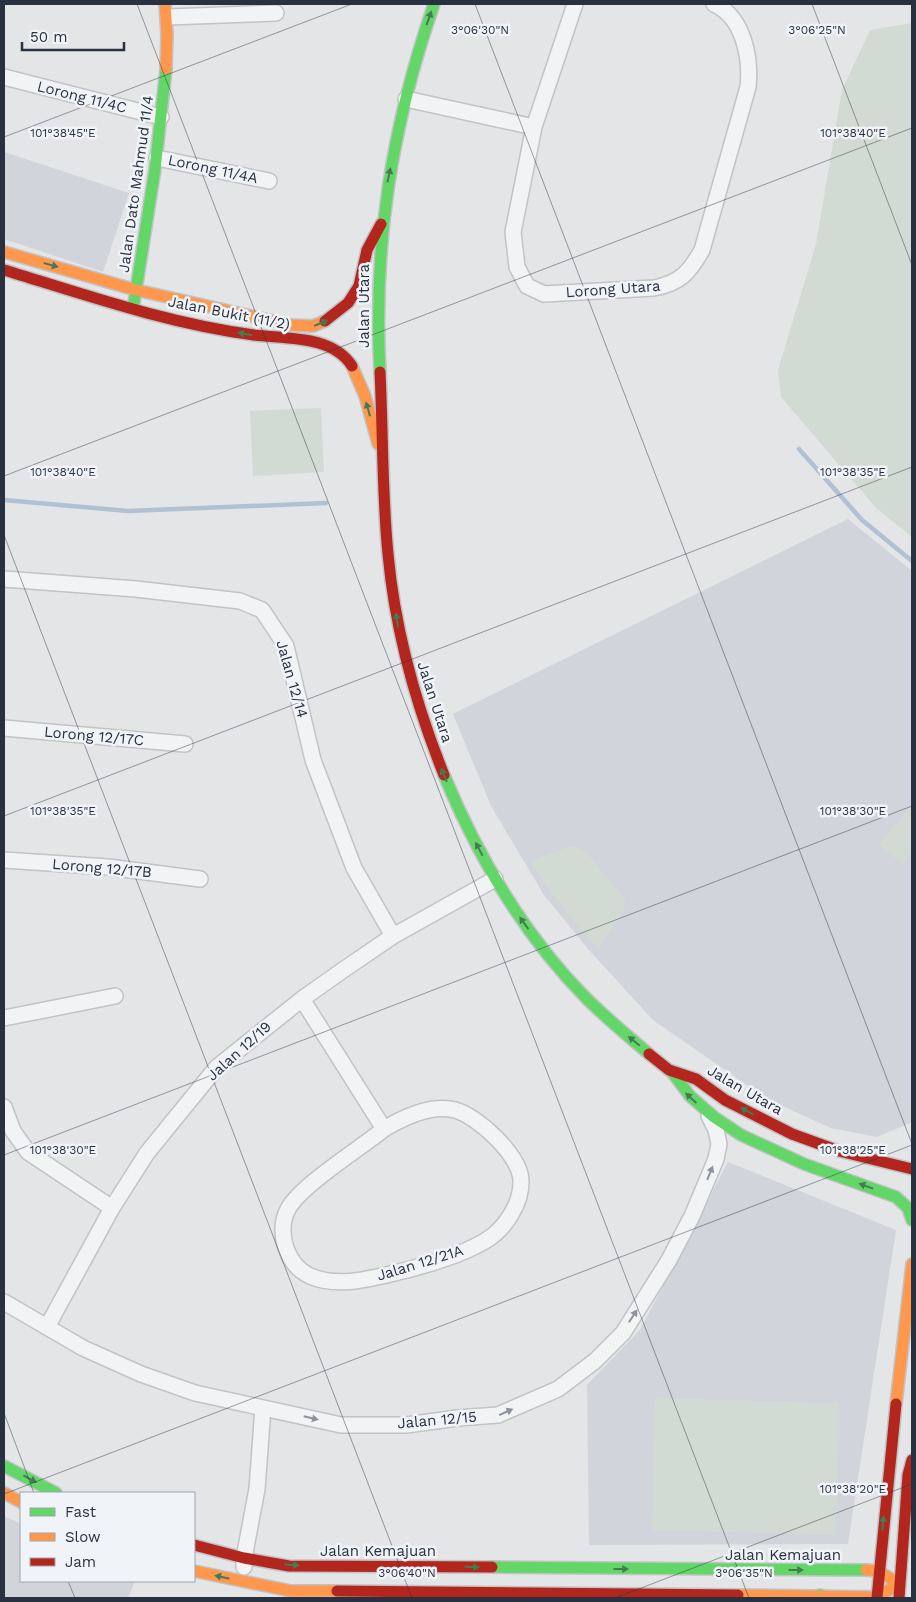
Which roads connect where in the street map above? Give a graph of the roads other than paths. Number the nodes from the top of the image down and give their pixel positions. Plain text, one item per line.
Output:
1 (434, 4) edge
2 (576, 4) edge
3 (714, 4) edge
4 (166, 10) edge
5 (276, 13) dead end
6 (4, 77) edge
7 (406, 99) junction
8 (161, 117) junction
9 (534, 128) junction
10 (158, 158) junction
11 (270, 181) dead end
12 (381, 224) junction
13 (4, 252) edge
14 (4, 270) edge
15 (136, 290) junction
16 (134, 309) junction
17 (382, 456) junction
18 (4, 579) edge
19 (4, 728) edge
20 (184, 744) dead end
21 (4, 860) edge
22 (495, 879) junction
23 (200, 880) dead end
24 (393, 936) junction
25 (115, 996) dead end
26 (302, 999) junction
27 (4, 1018) edge
28 (672, 1072) junction
29 (4, 1107) edge
30 (708, 1115) junction
31 (384, 1129) junction
32 (912, 1169) edge
33 (112, 1208) junction
34 (912, 1220) edge
35 (912, 1264) edge
36 (4, 1302) edge
37 (47, 1328) junction
38 (263, 1408) junction
39 (912, 1460) edge
40 (4, 1466) edge
41 (54, 1492) edge
42 (4, 1493) edge
43 (20, 1501) edge
44 (195, 1545) edge
45 (912, 1554) edge
46 (244, 1558) junction
47 (695, 1569) junction
48 (195, 1571) edge
49 (878, 1571) junction
50 (250, 1584) junction
51 (899, 1584) junction
52 (453, 1594) edge
53 (694, 1595) junction
54 (823, 1597) edge
55 (877, 1598) edge
56 (899, 1598) edge
57 (910, 1598) edge

7 -> 1 main road, Jalan Utara
2 - 9 street, Lorong Utara
3 - 9 street, Lorong Utara
4 - 5 street
4 - 8 main road, Jalan Dato Mahmud 11/4
6 - 8 street, Lorong 11/4C
7 - 9 street
12 -> 7 main road, Jalan Utara
8 - 10 main road, Jalan Dato Mahmud 11/4
10 - 11 street, Lorong 11/4A
10 - 15 main road, Jalan Dato Mahmud 11/4
15 -> 12 main road, Jalan Bukit (11/2)
12 - 17 main road, Jalan Utara
13 -> 15 main road, Jalan Bukit (11/2)
14 - 16 main road, Jalan Bukit (11/2)
15 - 16 main road, Jalan Dato Mahmud 11/4
17 -> 16 main road, Jalan Bukit (11/2)
22 -> 17 main road, Jalan Utara
18 - 24 street, Jalan 12/14
19 - 20 street, Lorong 12/17C
21 - 23 street, Lorong 12/17B
22 - 24 street, Jalan 12/19
28 -> 22 main road, Jalan Utara
24 - 26 street, Jalan 12/19
25 - 27 street
26 - 31 street
26 - 33 street, Jalan 12/19
30 -> 28 main road
32 -> 28 main road, Jalan Utara
29 - 33 street
34 -> 30 main road
38 -> 30 street, Jalan 12/15
31 - 31 street, Jalan 12/21A
33 - 37 street, Jalan 12/19
49 -> 35 main road
36 - 37 street, Jalan 12/15
37 - 38 street, Jalan 12/15
38 - 46 street
39 - 51 main road
40 -> 41 main road
42 - 43 main road
44 - 46 main road, Jalan Kemajuan
45 - 57 main road
46 -> 47 main road, Jalan Kemajuan
46 - 50 street
47 -> 49 main road, Jalan Kemajuan
47 - 53 main road
50 -> 48 main road
49 - 51 main road
49 - 55 main road
50 - 52 main road
51 - 55 main road
51 - 56 main road
52 - 53 main road
53 - 54 main road
54 - 55 main road

